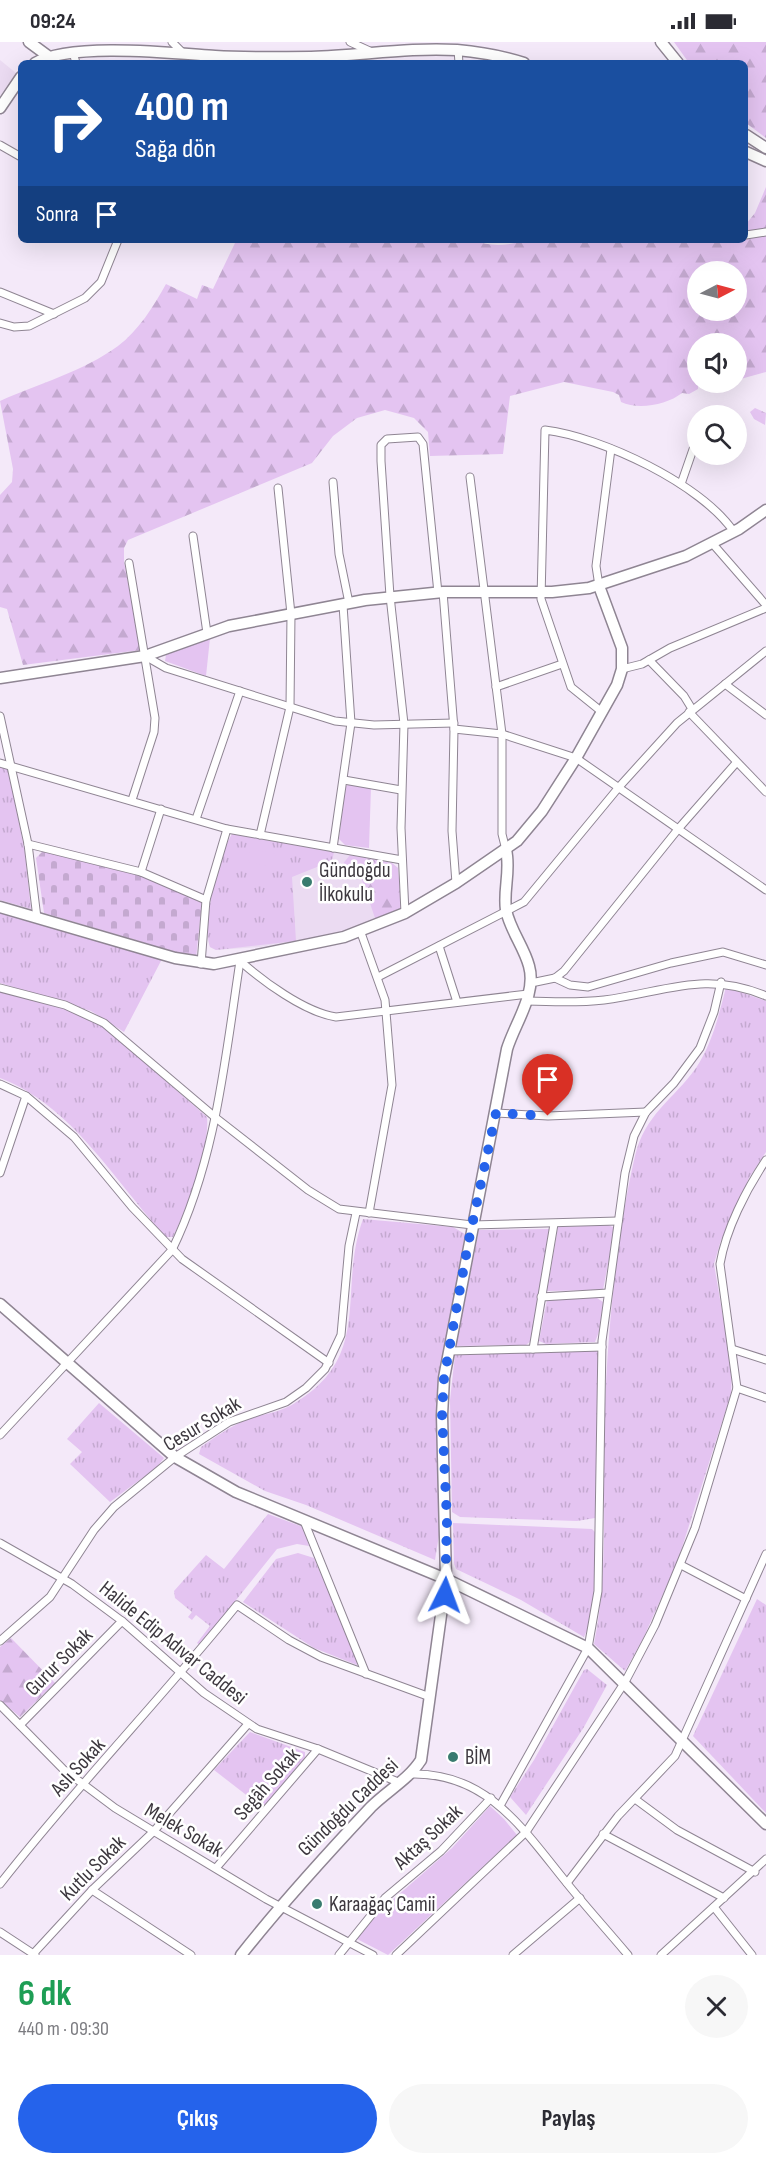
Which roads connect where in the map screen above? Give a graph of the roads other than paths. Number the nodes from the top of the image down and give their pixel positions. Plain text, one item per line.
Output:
1 (29, 42) edge
2 (172, 42) edge
3 (350, 42) edge
4 (661, 42) edge
5 (458, 50) junction
6 (182, 52) junction
7 (376, 54) junction
8 (48, 56) junction
9 (75, 58) edge
10 (215, 59) edge
11 (41, 60) edge
12 (459, 60) edge
13 (513, 60) edge
14 (676, 60) edge
15 (18, 81) edge
16 (0, 108) edge
17 (748, 136) edge
18 (0, 145) edge
19 (766, 148) edge
20 (748, 153) edge
21 (18, 155) edge
22 (766, 161) edge
23 (766, 232) edge
24 (748, 235) edge
25 (117, 243) edge
26 (0, 292) edge
27 (54, 314) junction
28 (0, 323) edge
29 (611, 449) junction
30 (688, 465) edge
31 (470, 477) dead end
32 (333, 482) dead end
33 (681, 484) junction
34 (278, 488) dead end
35 (766, 510) edge
36 (734, 532) junction
37 (193, 536) dead end
38 (712, 543) junction
39 (129, 563) dead end
40 (599, 586) junction
41 (482, 591) junction
42 (440, 592) junction
43 (540, 592) junction
44 (390, 596) junction
45 (346, 604) junction
46 (766, 607) edge
47 (291, 614) junction
48 (207, 633) junction
49 (766, 651) edge
50 (145, 656) junction
51 (649, 660) junction
52 (562, 664) junction
53 (622, 669) junction
54 (0, 678) edge
55 (725, 684) junction
56 (496, 687) junction
57 (240, 691) junction
58 (290, 707) junction
59 (691, 711) junction
60 (602, 712) junction
61 (766, 714) edge
62 (0, 716) edge
63 (351, 723) junction
64 (404, 724) junction
65 (454, 726) junction
66 (502, 734) junction
67 (576, 758) junction
68 (0, 763) edge
69 (736, 763) junction
70 (10, 765) junction
71 (344, 780) junction
72 (619, 787) junction
73 (401, 789) junction
74 (766, 792) edge
75 (132, 800) junction
76 (161, 809) junction
77 (196, 819) junction
78 (679, 828) junction
79 (228, 829) junction
80 (260, 835) junction
81 (28, 844) junction
82 (333, 848) junction
83 (506, 850) junction
84 (402, 860) junction
85 (141, 872) junction
86 (456, 883) junction
87 (766, 890) edge
88 (206, 900) junction
89 (0, 907) edge
90 (507, 913) junction
91 (405, 914) junction
92 (37, 918) junction
93 (361, 933) junction
94 (439, 946) junction
95 (240, 961) junction
96 (201, 964) junction
97 (766, 965) edge
98 (378, 977) junction
99 (555, 978) junction
100 (721, 982) junction
101 (0, 988) edge
102 (528, 993) junction
103 (766, 996) edge
104 (457, 1002) junction
105 (387, 1012) junction
106 (0, 1084) edge
107 (26, 1096) junction
108 (646, 1112) junction
109 (496, 1113) junction
110 (216, 1118) junction
111 (766, 1160) edge
112 (0, 1173) edge
113 (356, 1213) junction
114 (369, 1213) junction
115 (618, 1221) junction
116 (554, 1224) junction
117 (472, 1225) junction
118 (172, 1250) junction
119 (608, 1293) junction
120 (541, 1297) junction
121 (0, 1304) edge
122 (602, 1347) junction
123 (533, 1349) junction
124 (732, 1349) junction
125 (450, 1351) junction
126 (766, 1360) edge
127 (329, 1363) junction
128 (68, 1364) junction
129 (737, 1388) junction
130 (766, 1398) edge
131 (0, 1435) edge
132 (175, 1457) junction
133 (303, 1518) junction
134 (0, 1543) edge
135 (766, 1554) edge
136 (681, 1565) junction
137 (61, 1577) junction
138 (446, 1579) junction
139 (746, 1599) junction
140 (122, 1621) junction
141 (0, 1641) edge
142 (588, 1648) junction
143 (182, 1673) junction
144 (366, 1674) junction
145 (625, 1682) junction
146 (430, 1697) junction
147 (0, 1705) edge
148 (249, 1724) junction
149 (20, 1725) junction
150 (683, 1739) junction
151 (318, 1749) junction
152 (411, 1774) junction
153 (398, 1782) junction
154 (84, 1785) junction
155 (491, 1798) junction
156 (635, 1799) junction
157 (501, 1804) junction
158 (766, 1824) edge
159 (153, 1832) junction
160 (526, 1832) junction
161 (603, 1834) junction
162 (766, 1859) edge
163 (216, 1868) junction
164 (754, 1872) junction
165 (567, 1883) junction
166 (0, 1884) edge
167 (92, 1890) junction
168 (580, 1898) junction
169 (724, 1898) junction
170 (280, 1906) junction
171 (714, 1907) junction
172 (0, 1932) edge
173 (349, 1942) junction
174 (34, 1955) edge
175 (191, 1955) edge
176 (241, 1955) edge
177 (339, 1955) edge
178 (373, 1955) edge
179 (396, 1955) edge
180 (513, 1955) edge
181 (628, 1955) edge
182 (661, 1955) edge
183 (752, 1955) edge

1 - 8 street
2 - 6 street
3 - 7 street
4 - 14 street
5 - 7 street
5 - 12 street
5 - 13 street
6 - 9 street
6 - 10 street
7 - 10 street
8 - 9 street
8 - 11 street
15 - 16 street
17 - 19 street
18 - 21 street
20 - 22 street
23 - 24 street
25 - 27 street
26 - 27 street
27 - 28 street
29 - 33 street
29 - 40 street
29 - 43 street
30 - 33 street
31 - 41 street
32 - 45 street
33 - 36 street
34 - 47 street
35 - 36 street
36 - 38 street
37 - 48 street
38 - 40 street
38 - 46 street
39 - 50 street
40 - 43 street
40 - 53 street
41 - 42 street
41 - 43 street
41 - 56 street
42 - 44 street
42 - 44 street
42 - 65 street
43 - 52 street
44 - 45 street
44 - 64 street
45 - 47 street
45 - 63 street
46 - 51 street
47 - 48 street
47 - 58 street
48 - 50 street
49 - 55 street
50 - 54 street
50 - 57 street
50 - 75 street
51 - 53 street
51 - 59 street
52 - 56 street
52 - 60 street
53 - 60 street
55 - 59 street
55 - 61 street
56 - 66 street
57 - 58 street
57 - 77 street
58 - 63 street
58 - 80 street
59 - 69 street
59 - 72 street
60 - 67 street
62 - 70 street
63 - 64 street
63 - 71 street
64 - 65 street
64 - 73 street
65 - 66 street
65 - 86 street
66 - 67 street
66 - 83 street
67 - 72 street
67 - 83 street
68 - 70 street
69 - 74 street
69 - 78 street
70 - 75 street
70 - 81 street
71 - 73 street
71 - 82 street
72 - 78 street
72 - 90 street
73 - 84 street
75 - 76 street
76 - 77 street
76 - 85 street
77 - 79 street
78 - 87 street
78 - 99 street
79 - 80 street
79 - 88 street
80 - 82 street
81 - 85 street
81 - 92 street
82 - 84 street
83 - 86 street
83 - 90 street
84 - 91 street
85 - 88 street
86 - 91 street
88 - 96 street
89 - 92 street
90 - 94 street
90 - 102 street
91 - 93 street
92 - 96 street
93 - 95 street
93 - 98 street
94 - 98 street
94 - 104 street
95 - 96 street
95 - 105 street
95 - 110 street
97 - 99 street
98 - 105 street
99 - 102 street
100 - 102 street
100 - 103 street
100 - 108 street
101 - 110 street
102 - 104 street
102 - 109 street, Gündoğdu Caddesi
104 - 105 street
105 - 114 street
106 - 107 street
107 - 112 street
107 - 118 street
108 - 109 street
108 - 115 street
109 - 117 street, Gündoğdu Caddesi
110 - 113 street
110 - 118 street
111 - 124 street
113 - 114 street
113 - 127 street, Cesur Sokak
114 - 117 street
115 - 116 street
115 - 119 street
116 - 117 street
116 - 120 street
117 - 125 street, Gündoğdu Caddesi
118 - 127 street
118 - 128 street
119 - 120 street
119 - 122 street
120 - 123 street
121 - 128 street
122 - 123 street
122 - 142 street
123 - 125 street
124 - 126 street
124 - 129 street
125 - 138 street, Gündoğdu Caddesi
127 - 132 street, Cesur Sokak
128 - 131 street
128 - 132 street
129 - 130 street
129 - 136 street
132 - 133 street
132 - 137 street, Cesur Sokak
133 - 138 street
133 - 144 street
134 - 137 street, Halide Edip Adıvar Caddesi
135 - 139 street
136 - 139 street
136 - 145 street
137 - 140 street, Halide Edip Adıvar Caddesi
137 - 141 street, Cesur Sokak
138 - 142 street
138 - 146 street, Gündoğdu Caddesi
139 - 150 street
140 - 143 street, Halide Edip Adıvar Caddesi
140 - 149 street, Gurur Sokak
142 - 145 street
142 - 157 street
143 - 144 street, Aslı Sokak
143 - 148 street, Halide Edip Adıvar Caddesi
143 - 154 street, Aslı Sokak
144 - 146 street
145 - 150 street
145 - 160 street
146 - 152 street, Gündoğdu Caddesi
147 - 149 street, Melek Sokak
148 - 151 street, Halide Edip Adıvar Caddesi
148 - 159 street, Kutlu Sokak
149 - 154 street, Melek Sokak
150 - 156 street
150 - 158 street
151 - 153 street, Halide Edip Adıvar Caddesi
151 - 163 street, Segâh Sokak
152 - 153 street, Gündoğdu Caddesi
152 - 155 street
153 - 170 street, Gündoğdu Caddesi
154 - 159 street, Melek Sokak
154 - 166 street, Aslı Sokak
155 - 157 street
155 - 173 street, Aktaş Sokak
156 - 161 street
156 - 164 street
157 - 160 street
159 - 163 street, Melek Sokak
159 - 167 street, Kutlu Sokak
160 - 165 street
160 - 179 street
161 - 165 street
161 - 169 street
162 - 164 street
163 - 170 street, Melek Sokak
164 - 169 street
165 - 168 street
167 - 174 street, Kutlu Sokak
167 - 175 street
168 - 180 street
168 - 181 street
169 - 171 street
170 - 173 street, Melek Sokak
170 - 176 street, Gündoğdu Caddesi
171 - 182 street
171 - 183 street
172 - 174 street
173 - 177 street, Aktaş Sokak
173 - 178 street, Melek Sokak

